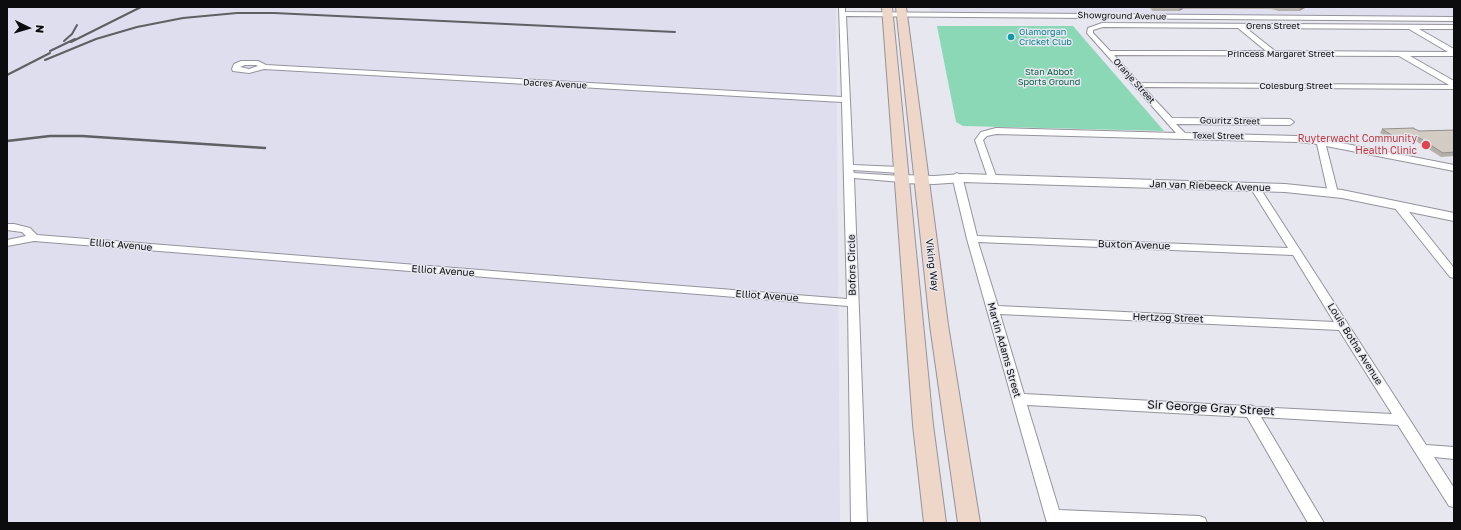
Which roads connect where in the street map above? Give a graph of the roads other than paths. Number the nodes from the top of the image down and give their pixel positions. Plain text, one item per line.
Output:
1 (1120, 7) edge
2 (843, 13) edge
3 (887, 14) edge
4 (901, 14) edge
5 (1130, 16) junction
6 (1454, 19) edge
7 (1240, 26) junction
8 (1092, 27) joint
9 (1410, 27) junction
10 (1454, 27) edge
11 (1109, 53) junction
12 (1454, 53) edge
13 (1274, 54) junction
14 (1400, 54) junction
15 (264, 67) dead end
16 (1454, 84) edge
17 (1137, 85) junction
18 (1454, 87) edge
19 (846, 100) junction
20 (1169, 120) junction
21 (1290, 122) dead end
22 (1182, 135) junction
23 (1321, 142) junction
24 (1454, 168) edge
25 (849, 171) junction
26 (901, 174) junction
27 (921, 175) junction
28 (875, 177) junction
29 (959, 178) junction
30 (992, 179) junction
31 (1255, 187) junction
32 (850, 189) junction
33 (1333, 193) junction
34 (1398, 205) junction
35 (1454, 217) edge
36 (7, 227) edge
37 (34, 238) junction
38 (972, 239) junction
39 (7, 243) edge
40 (1296, 252) junction
41 (1454, 276) edge
42 (853, 303) junction
43 (993, 310) junction
44 (1343, 326) junction
45 (1018, 399) junction
46 (1250, 410) junction
47 (1403, 420) junction
48 (1422, 450) junction
49 (1454, 453) edge
50 (1454, 501) edge
51 (1054, 519) edge
52 (859, 523) edge
53 (935, 523) edge
54 (969, 523) edge
55 (1199, 523) edge
56 (1316, 523) edge

1 - 5 street
2 - 3 street, Showground Avenue
2 - 19 street, Bofors Circle
3 - 4 street, Showground Avenue
3 - 26 main road
4 - 5 street, Showground Avenue
4 - 5 street, Showground Avenue
4 - 27 main road, Viking Way
5 - 6 street, Showground Avenue
7 - 8 street, Grens Street
7 - 9 street, Grens Street
7 - 13 street
8 - 11 street, Oranje Street
9 - 10 street, Grens Street
9 - 12 street
11 - 13 street, Princess Margaret Street
11 - 17 street, Oranje Street
12 - 14 street, Princess Margaret Street
13 - 14 street, Princess Margaret Street
14 - 16 street
15 - 19 street, Dacres Avenue
17 - 18 street, Colesburg Street
17 - 20 street, Oranje Street
19 - 25 street, Bofors Circle
20 - 21 street, Gouritz Street
20 - 22 street, Oranje Street
22 - 23 street, Texel Street
22 - 30 street, Texel Street
23 - 24 street, Texel Street
23 - 33 street
25 - 26 street, Jan van Riebeeck Avenue
25 - 28 street, Jan van Riebeeck Avenue
25 - 32 street, Bofors Circle
26 - 27 street, Jan van Riebeeck Avenue
26 - 28 street, Jan van Riebeeck Avenue
26 - 53 main road
27 - 29 street, Jan van Riebeeck Avenue
27 - 54 main road, Viking Way
28 - 32 street, Jan van Riebeeck Avenue
29 - 30 street, Jan van Riebeeck Avenue
29 - 38 street, Martin Adams Street
30 - 31 street, Jan van Riebeeck Avenue
31 - 33 street, Jan van Riebeeck Avenue
31 - 40 street, Louis Botha Avenue
32 - 42 street, Bofors Circle
33 - 34 street, Jan van Riebeeck Avenue
34 - 35 street, Jan van Riebeeck Avenue
34 - 41 street
36 - 37 street
37 - 39 street
37 - 42 street, Elliot Avenue
38 - 40 street, Buxton Avenue
38 - 43 street, Martin Adams Street
40 - 44 street, Louis Botha Avenue
42 - 52 street, Bofors Circle
43 - 44 street, Hertzog Street
43 - 45 street, Martin Adams Street
44 - 47 street, Louis Botha Avenue
45 - 46 street, Sir George Gray Street
45 - 51 street, Martin Adams Street
46 - 47 street, Sir George Gray Street
46 - 56 street
47 - 48 street, Louis Botha Avenue
48 - 49 street
48 - 50 street, Louis Botha Avenue
51 - 55 street

